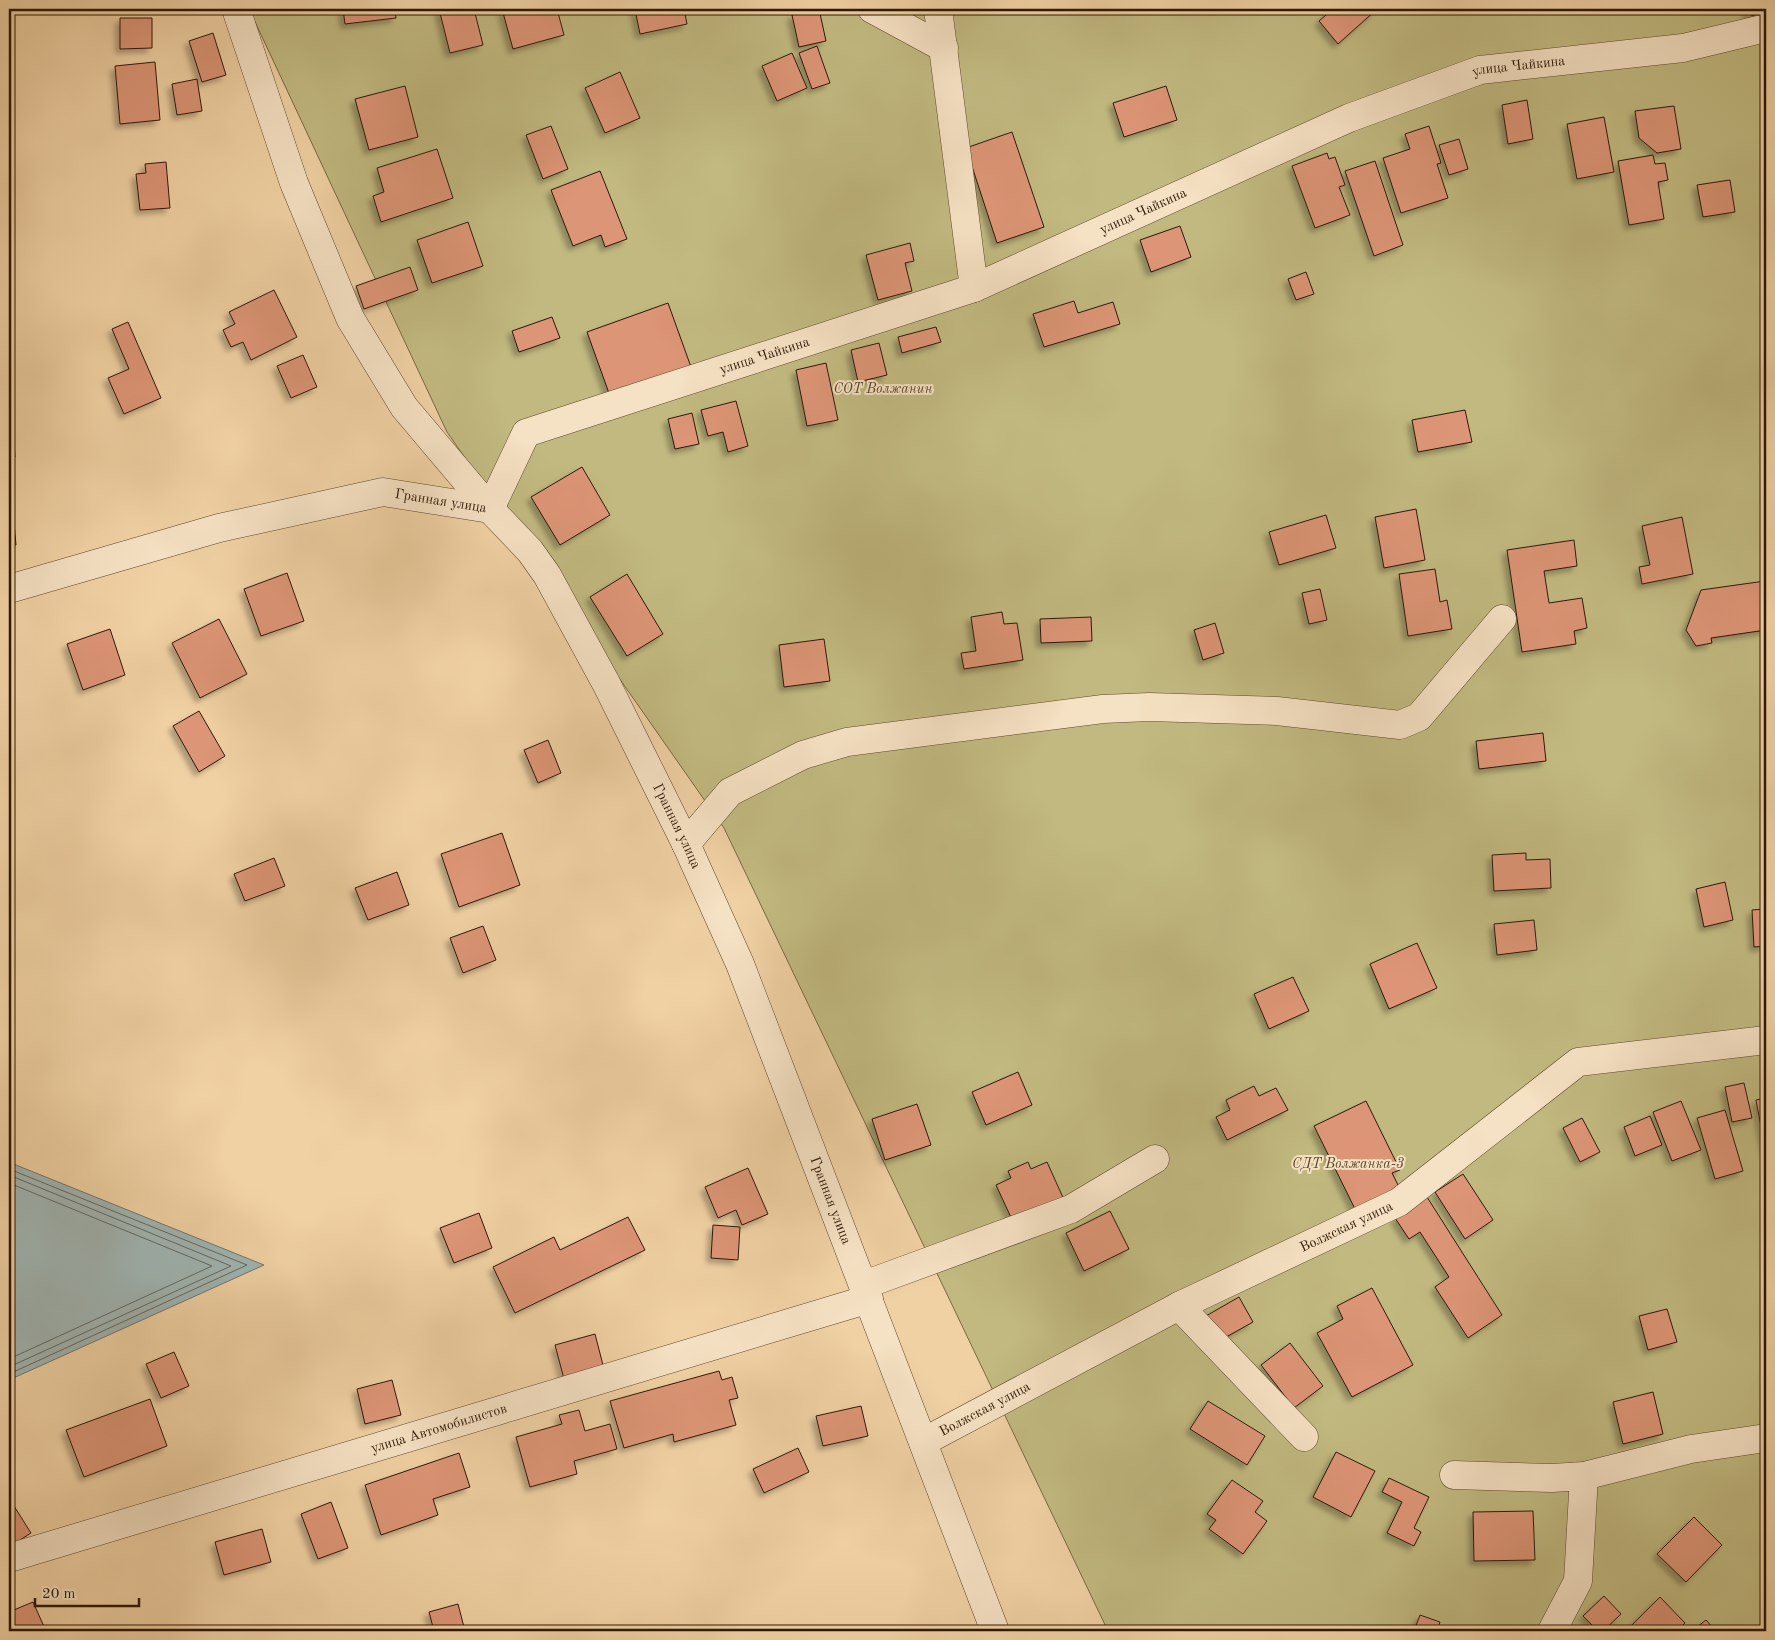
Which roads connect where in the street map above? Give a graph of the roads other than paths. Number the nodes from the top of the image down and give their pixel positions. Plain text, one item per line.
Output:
1 (236, 9) edge
2 (872, 9) edge
3 (938, 9) edge
4 (1766, 28) edge
5 (944, 48) junction
6 (974, 288) junction
7 (490, 509) junction
8 (9, 589) edge
9 (1502, 619) dead end
10 (686, 844) junction
11 (1766, 1040) edge
12 (1155, 1159) dead end
13 (866, 1292) junction
14 (1179, 1306) junction
15 (1304, 1437) dead end
16 (1766, 1438) edge
17 (923, 1442) junction
18 (1454, 1475) dead end
19 (1584, 1476) junction
20 (9, 1558) edge
21 (995, 1631) edge
22 (1552, 1631) edge

1 - 7 street
2 - 5 street
3 - 5 street
4 - 6 street, улица Чайкина
5 - 6 street
6 - 7 street, улица Чайкина
7 - 8 street, Гранная улица
7 - 10 street, Гранная улица
9 - 10 street
10 - 13 street, Гранная улица
11 - 14 street, Волжская улица
12 - 13 street, улица Автомобилистов
13 - 17 street, Гранная улица
13 - 20 street, улица Автомобилистов
14 - 15 street
14 - 17 street, Волжская улица
16 - 19 street
17 - 21 street, Гранная улица
18 - 19 street
19 - 22 street

